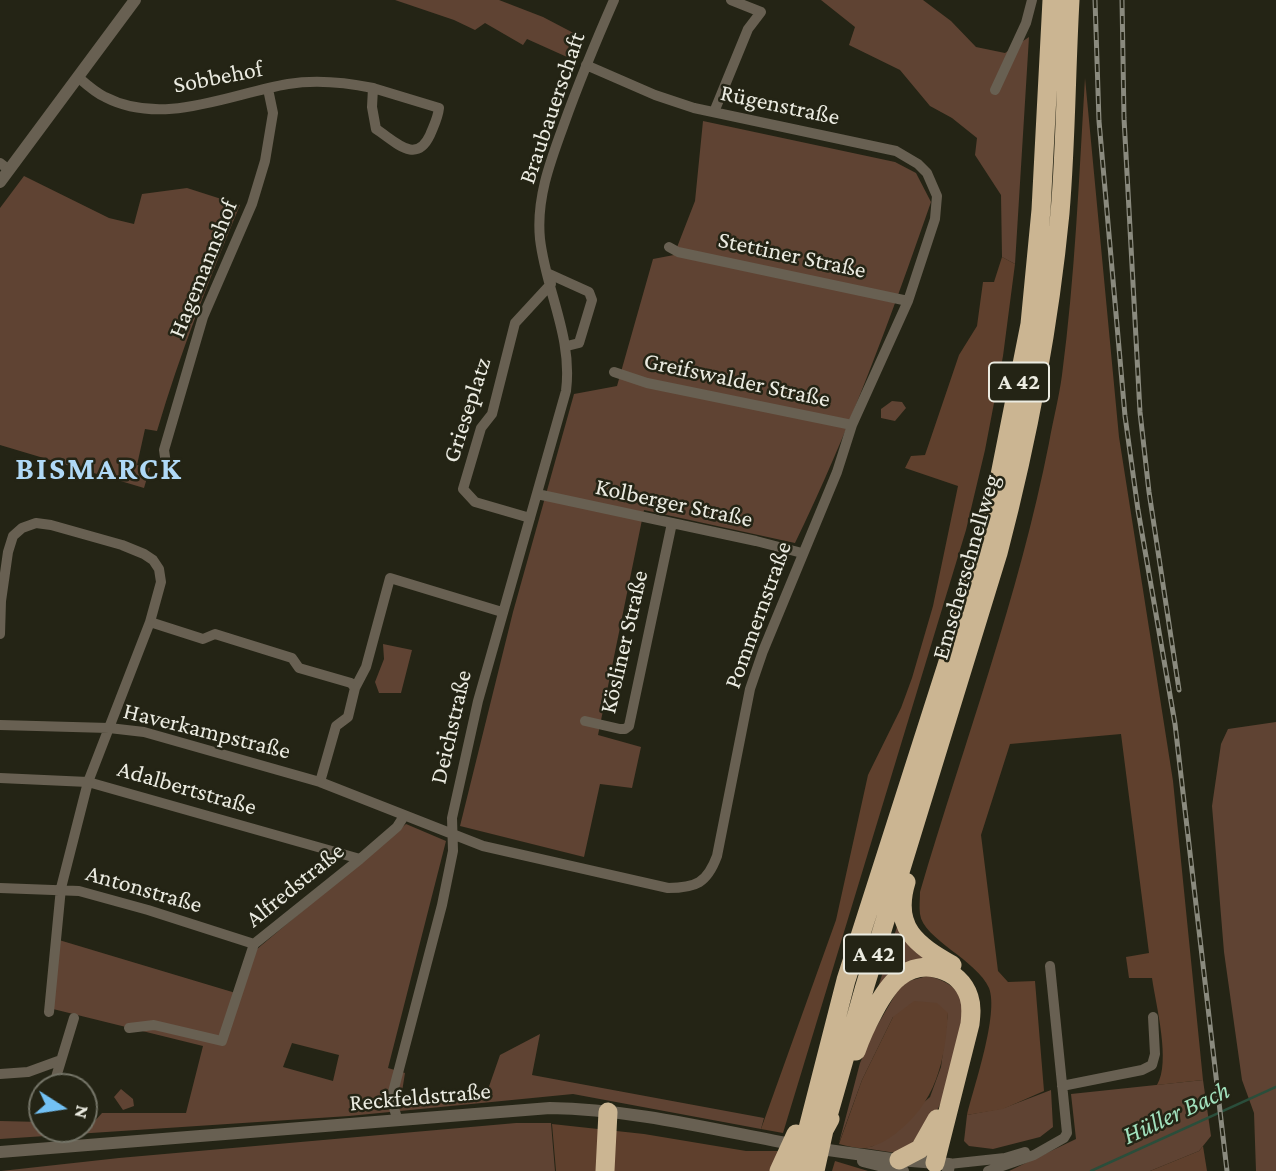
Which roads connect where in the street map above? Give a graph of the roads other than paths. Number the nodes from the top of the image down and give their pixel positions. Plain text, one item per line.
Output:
1 (135, 0) edge
2 (614, 0) edge
3 (731, 0) edge
4 (1032, 0) edge
5 (1052, 0) edge
6 (1070, 0) edge
7 (586, 65) junction
8 (79, 78) junction
9 (373, 88) junction
10 (268, 89) junction
11 (995, 90) dead end
12 (714, 112) junction
13 (5, 166) edge
14 (0, 182) edge
15 (938, 208) joint
16 (669, 247) dead end
17 (547, 273) junction
18 (551, 284) junction
19 (908, 301) junction
20 (567, 346) junction
21 (614, 372) dead end
22 (852, 425) junction
23 (166, 464) dead end
24 (537, 494) junction
25 (530, 518) junction
26 (672, 523) junction
27 (802, 553) junction
28 (502, 612) junction
29 (150, 622) junction
30 (0, 634) edge
31 (355, 688) junction
32 (585, 721) dead end
33 (0, 725) edge
34 (109, 728) junction
35 (0, 778) edge
36 (929, 778) junction
37 (88, 782) junction
38 (320, 782) junction
39 (404, 816) junction
40 (453, 835) junction
41 (360, 859) junction
42 (0, 888) edge
43 (61, 888) junction
44 (254, 944) junction
45 (1050, 966) dead end
46 (49, 1012) dead end
47 (1153, 1017) dead end
48 (74, 1018) dead end
49 (129, 1028) dead end
50 (61, 1060) junction
51 (57, 1073) edge
52 (0, 1074) edge
53 (1062, 1086) junction
54 (954, 1089) junction
55 (614, 1113) junction
56 (398, 1121) junction
57 (810, 1128) junction
58 (1049, 1146) junction
59 (0, 1152) edge
60 (799, 1164) edge
61 (901, 1166) edge
62 (941, 1167) edge
63 (605, 1171) edge
64 (612, 1171) edge
65 (988, 1171) edge

1 - 8 street
2 - 7 street, Braubauerschaft
3 - 12 street
4 - 11 street
5 - 57 highway, Emscherschnellweg / A 42
6 - 36 highway, Emscherschnellweg / A 42
7 - 12 street, Rügenstraße
7 - 17 street, Braubauerschaft
8 - 10 street, Sobbehof
8 - 13 street
9 - 9 street, Sobbehof
9 - 10 street, Sobbehof
10 - 23 street, Hagemannshof
12 - 15 street, Rügenstraße
13 - 14 street
15 - 19 street, Pommernstraße
16 - 19 street, Stettiner Straße
17 - 18 street, Deichstraße
17 - 20 street
18 - 20 street, Deichstraße
18 - 25 street, Grieseplatz
19 - 22 street, Pommernstraße
20 - 24 street, Deichstraße
21 - 22 street, Greifswalder Straße
22 - 27 street, Pommernstraße
24 - 25 street, Deichstraße
24 - 26 street, Kolberger Straße
25 - 28 street, Deichstraße
26 - 27 street, Kolberger Straße
26 - 32 street, Kösliner Straße
27 - 40 street, Pommernstraße
28 - 31 street, Haverkampstraße
28 - 40 street, Deichstraße
29 - 30 street, Antonstraße
29 - 31 street
29 - 34 street, Antonstraße
31 - 38 street, Haverkampstraße
33 - 34 street, Haverkampstraße
34 - 37 street, Antonstraße
34 - 38 street, Haverkampstraße
35 - 37 street, Adalbertstraße
36 - 57 highway, Emscherschnellweg / A 42
36 - 62 highway
37 - 41 street, Adalbertstraße
37 - 43 street, Antonstraße
38 - 39 street, Haverkampstraße
39 - 40 street, Haverkampstraße
39 - 41 street, Alfredstraße
40 - 56 street, Deichstraße
41 - 44 street, Alfredstraße
42 - 43 street, Antonstraße
43 - 44 street, Antonstraße
43 - 46 street, Antonstraße
44 - 49 street, Alfredstraße
45 - 53 street
47 - 53 street
48 - 50 street
50 - 51 street
50 - 52 street
53 - 58 street
54 - 57 highway
54 - 61 highway
54 - 62 highway
55 - 56 street, Reckfeldstraße
55 - 61 street, Reckfeldstraße
55 - 63 highway
55 - 64 highway
56 - 59 street, Reckfeldstraße
57 - 60 highway
57 - 60 highway, A 42
58 - 62 street, Reckfeldstraße
58 - 65 street
61 - 62 street, Reckfeldstraße

